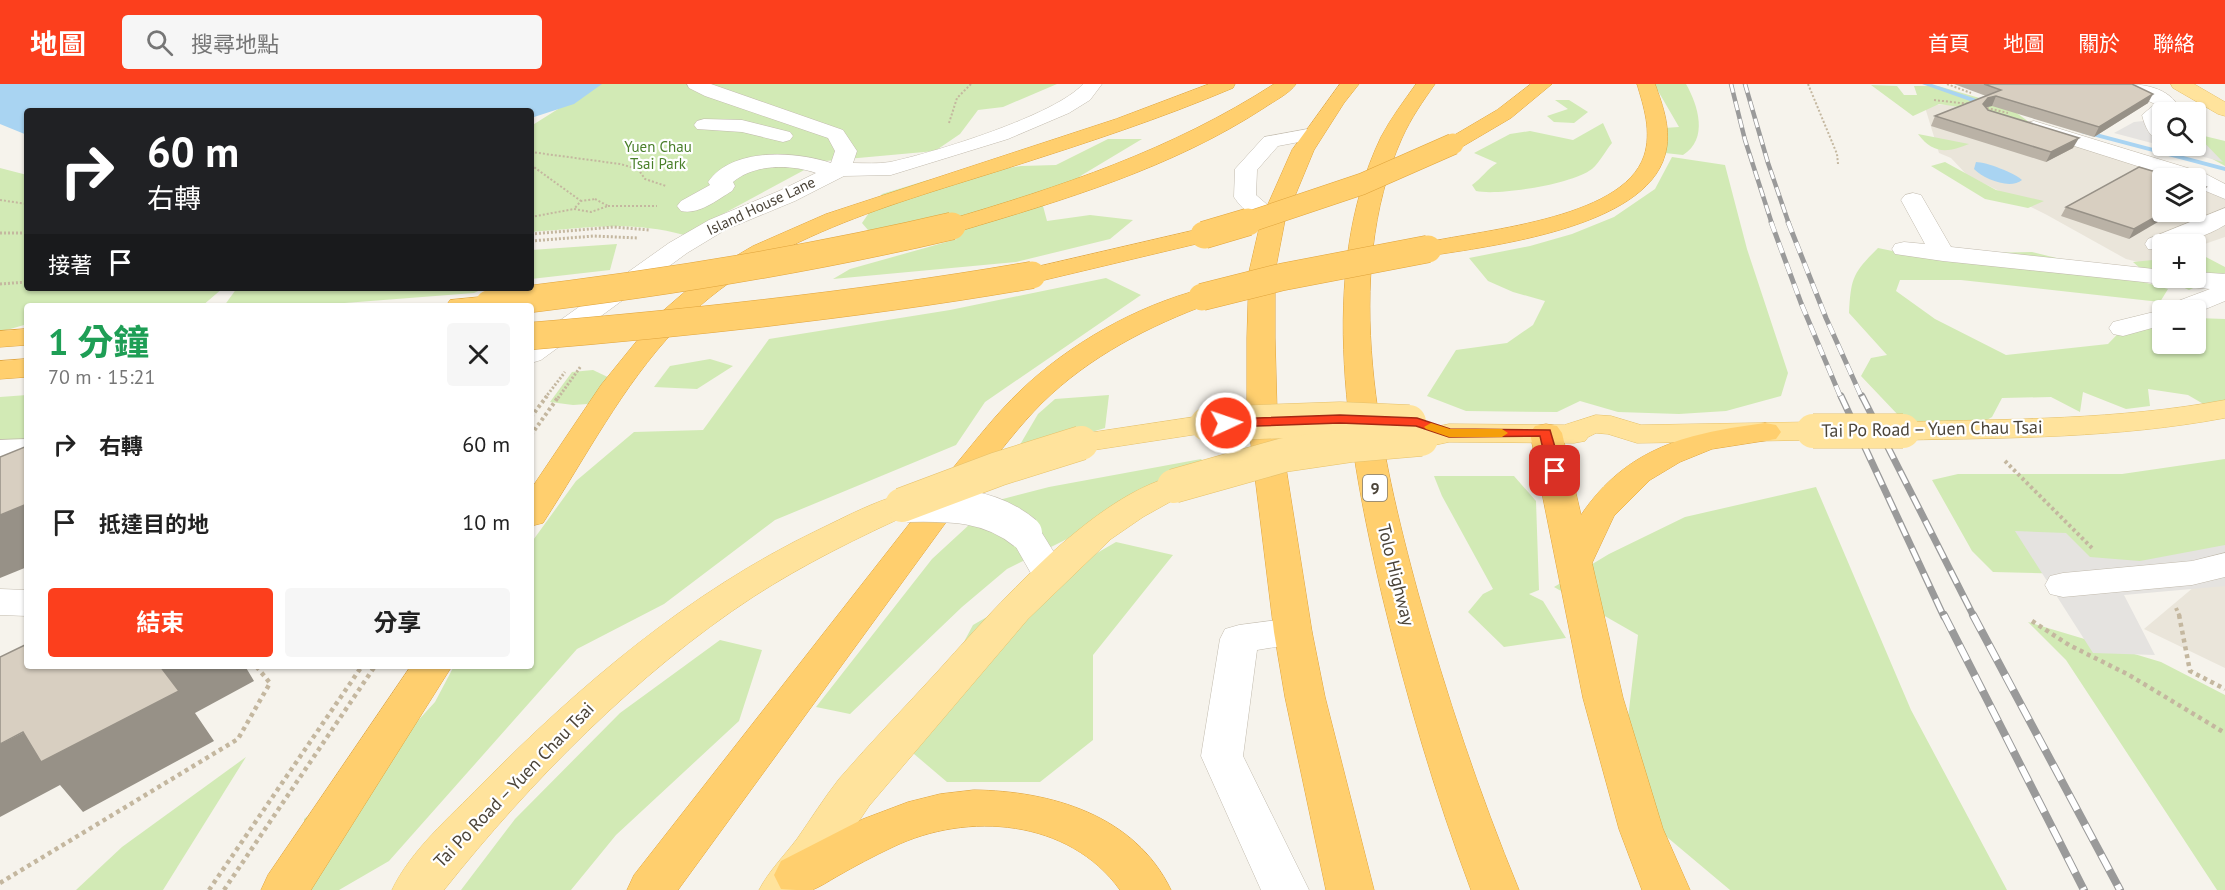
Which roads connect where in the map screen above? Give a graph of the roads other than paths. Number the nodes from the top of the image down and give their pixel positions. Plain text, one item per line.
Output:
1 (696, 84) edge
2 (1093, 84) edge
3 (1226, 84) edge
4 (1287, 84) edge
5 (1350, 84) edge
6 (1426, 84) edge
7 (1543, 84) edge
8 (1646, 84) edge
9 (2180, 84) edge
10 (2117, 86) edge
11 (2157, 96) junction
12 (2203, 97) junction
13 (2164, 102) edge
14 (2225, 110) edge
15 (2013, 121) edge
16 (704, 125) dead end
17 (825, 129) junction
18 (1313, 134) junction
19 (2161, 168) edge
20 (837, 170) junction
21 (2206, 183) edge
22 (2225, 192) edge
23 (1913, 200) dead end
24 (698, 201) road end
25 (1273, 220) junction
26 (2220, 223) edge
27 (2187, 234) edge
28 (1904, 249) dead end
29 (1943, 254) junction
30 (2225, 282) edge
31 (2225, 292) edge
32 (2205, 300) edge
33 (497, 303) edge
34 (2152, 319) edge
35 (2123, 328) dead end
36 (534, 336) edge
37 (24, 337) edge
38 (0, 339) edge
39 (534, 352) edge
40 (24, 368) edge
41 (0, 370) edge
42 (2225, 410) edge
43 (1429, 431) junction
44 (1765, 432) junction
45 (1558, 433) junction
46 (24, 449) edge
47 (0, 450) edge
48 (902, 505) junction
49 (534, 510) edge
50 (1575, 562) junction
51 (2225, 565) edge
52 (1050, 575) junction
53 (2063, 585) dead end
54 (0, 602) edge
55 (24, 603) edge
56 (1293, 632) junction
57 (430, 669) edge
58 (790, 883) edge
59 (285, 890) edge
60 (416, 890) edge
61 (651, 890) edge
62 (1147, 890) edge
63 (1285, 890) edge
64 (1350, 890) edge
65 (1496, 890) edge
66 (1666, 890) edge

1 - 17 street
2 - 20 street
3 - 49 highway
4 - 33 highway, bridge
5 - 18 highway
6 - 65 highway, Tolo Highway / 9
7 - 36 highway, bridge
8 - 61 highway, bridge
9 - 12 main road
10 - 11 street
11 - 12 main road
11 - 13 street
12 - 14 main road
15 - 19 street
16 - 17 street
17 - 20 street
18 - 25 highway
18 - 25 street
20 - 24 street
20 - 39 street, Island House Lane
21 - 22 street
23 - 29 street
25 - 56 highway
26 - 27 street
28 - 29 street
29 - 30 street
31 - 32 street
34 - 35 street
37 - 38 highway
40 - 41 highway
42 - 44 main road, Tai Po Road – Yuen Chau Tsai, bridge
43 - 45 main road, Tai Po Road – Yuen Chau Tsai
43 - 48 main road, Tai Po Road – Yuen Chau Tsai, bridge
43 - 52 main road, Tai Po Road – Yuen Chau Tsai, bridge
44 - 45 main road, Tai Po Road – Yuen Chau Tsai
44 - 50 highway
45 - 50 highway
46 - 47 street
48 - 52 street, bridge
48 - 60 main road, Tai Po Road – Yuen Chau Tsai
50 - 66 highway
51 - 53 street
52 - 58 main road, Tai Po Road – Yuen Chau Tsai
54 - 55 street
56 - 63 street
56 - 64 highway
57 - 59 highway
58 - 62 highway

